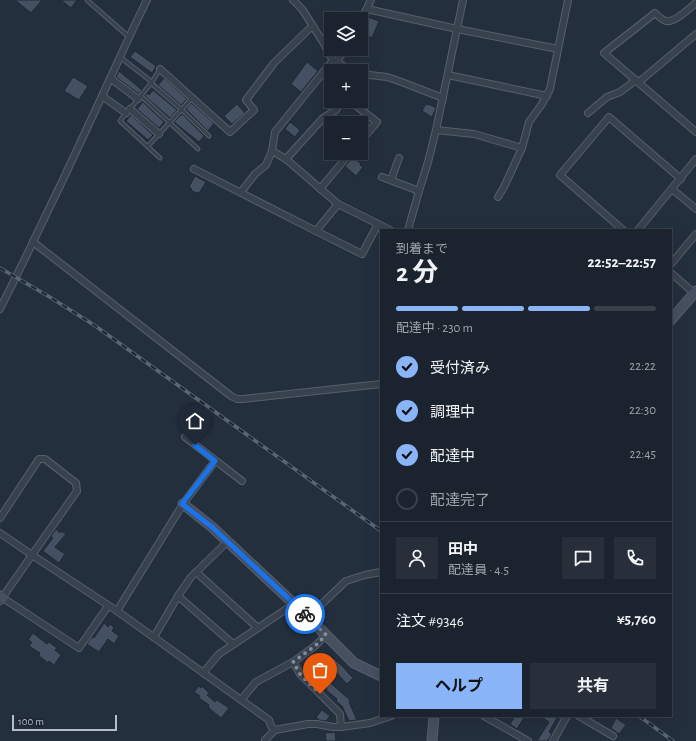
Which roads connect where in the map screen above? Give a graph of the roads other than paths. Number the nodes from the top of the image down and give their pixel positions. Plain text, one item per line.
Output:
1 (87, 0) edge
2 (146, 0) edge
3 (293, 0) edge
4 (371, 0) edge
5 (463, 0) edge
6 (566, 0) edge
7 (696, 2) edge
8 (367, 9) junction
9 (365, 12) edge
10 (313, 26) junction
11 (457, 29) junction
12 (696, 34) edge
13 (129, 37) junction
14 (558, 48) junction
15 (340, 56) edge
16 (120, 57) junction
17 (335, 62) junction
18 (339, 64) edge
19 (160, 69) joint
20 (368, 75) edge
21 (448, 75) junction
22 (110, 78) junction
23 (637, 81) junction
24 (151, 82) junction
25 (102, 96) junction
26 (547, 96) junction
27 (139, 98) junction
28 (192, 98) junction
29 (442, 98) junction
30 (337, 108) edge
31 (359, 108) edge
32 (181, 110) junction
33 (128, 111) junction
34 (588, 114) dead end
35 (170, 122) junction
36 (436, 130) junction
37 (696, 132) edge
38 (368, 133) edge
39 (159, 134) junction
40 (209, 136) dead end
41 (148, 146) junction
42 (522, 148) junction
43 (198, 149) dead end
44 (272, 151) junction
45 (160, 158) dead end
46 (399, 158) dead end
47 (286, 159) junction
48 (696, 159) edge
49 (344, 160) edge
50 (194, 169) dead end
51 (382, 177) dead end
52 (681, 179) junction
53 (390, 180) junction
54 (320, 189) junction
55 (672, 189) junction
56 (419, 191) junction
57 (241, 192) junction
58 (498, 196) dead end
59 (338, 204) junction
60 (696, 209) edge
61 (378, 224) junction
62 (388, 229) edge
63 (408, 229) edge
64 (622, 229) edge
65 (639, 229) edge
66 (316, 231) junction
67 (696, 234) edge
68 (32, 242) junction
69 (672, 263) edge
70 (672, 274) edge
71 (695, 292) edge
72 (0, 309) edge
73 (672, 319) edge
74 (380, 384) edge
75 (185, 437) dead end
76 (215, 461) junction
77 (242, 481) dead end
78 (182, 504) junction
79 (0, 518) edge
80 (0, 533) edge
81 (227, 542) junction
82 (32, 555) junction
83 (196, 572) junction
84 (380, 572) edge
85 (178, 596) junction
86 (1, 598) edge
87 (294, 604) junction
88 (108, 606) junction
89 (116, 611) junction
90 (308, 617) junction
91 (258, 628) junction
92 (326, 635) junction
93 (154, 637) junction
94 (233, 644) junction
95 (293, 662) junction
96 (203, 673) junction
97 (380, 676) edge
98 (241, 700) junction
99 (388, 717) edge
100 (434, 717) edge
101 (486, 717) edge
102 (566, 717) edge
103 (581, 717) edge
104 (341, 727) junction
105 (275, 730) junction
106 (613, 736) dead end
107 (266, 741) edge
108 (432, 741) edge
109 (528, 741) edge
110 (553, 741) edge

1 - 13 lane
2 - 13 street
3 - 10 street
4 - 8 street
5 - 11 street
6 - 14 street
7 - 23 street
8 - 9 street
8 - 11 street
10 - 17 street
10 - 28 street
11 - 14 street
11 - 21 street
12 - 23 street
13 - 16 street
14 - 26 street
15 - 17 street
16 - 22 street
16 - 24 lane
17 - 18 street
17 - 44 street
19 - 24 lane
19 - 28 street
20 - 29 street
21 - 26 street
21 - 29 street
22 - 25 street
22 - 27 street
23 - 34 street
23 - 37 street
24 - 27 lane
24 - 32 lane
25 - 33 street
25 - 68 street
26 - 42 street
27 - 33 lane
27 - 35 lane
28 - 32 lane
29 - 36 street
30 - 47 street
31 - 38 street
32 - 35 lane
32 - 40 lane
33 - 39 street
33 - 41 lane
35 - 39 lane
35 - 43 lane
36 - 42 street
36 - 56 street
39 - 41 lane
41 - 45 lane
42 - 58 street
44 - 47 street
44 - 57 street
46 - 53 street
47 - 54 street
48 - 52 street
49 - 54 street
50 - 57 street
51 - 53 street
52 - 55 street
52 - 64 street
53 - 56 street
54 - 59 street
55 - 60 street
55 - 65 street
56 - 63 street
57 - 66 street
59 - 61 street
59 - 66 street
61 - 62 street
61 - 66 street
67 - 69 street
68 - 72 street
68 - 74 street
70 - 71 street
71 - 73 street
75 - 76 street
76 - 77 street
76 - 78 street
78 - 81 street
78 - 89 street
79 - 82 street
80 - 82 street
81 - 83 street
81 - 87 street
82 - 86 street
82 - 88 street
83 - 85 street
83 - 91 street
84 - 90 street
85 - 93 street
85 - 94 street
86 - 88 street
87 - 90 street
87 - 91 street
88 - 89 street
89 - 93 street
90 - 92 street
91 - 94 street
92 - 95 street
92 - 97 street
93 - 96 street
94 - 96 street
95 - 98 street
95 - 104 street
96 - 98 street
98 - 105 street
99 - 104 street
100 - 108 street
101 - 109 street
102 - 110 street
103 - 106 street
104 - 105 street
105 - 107 street

